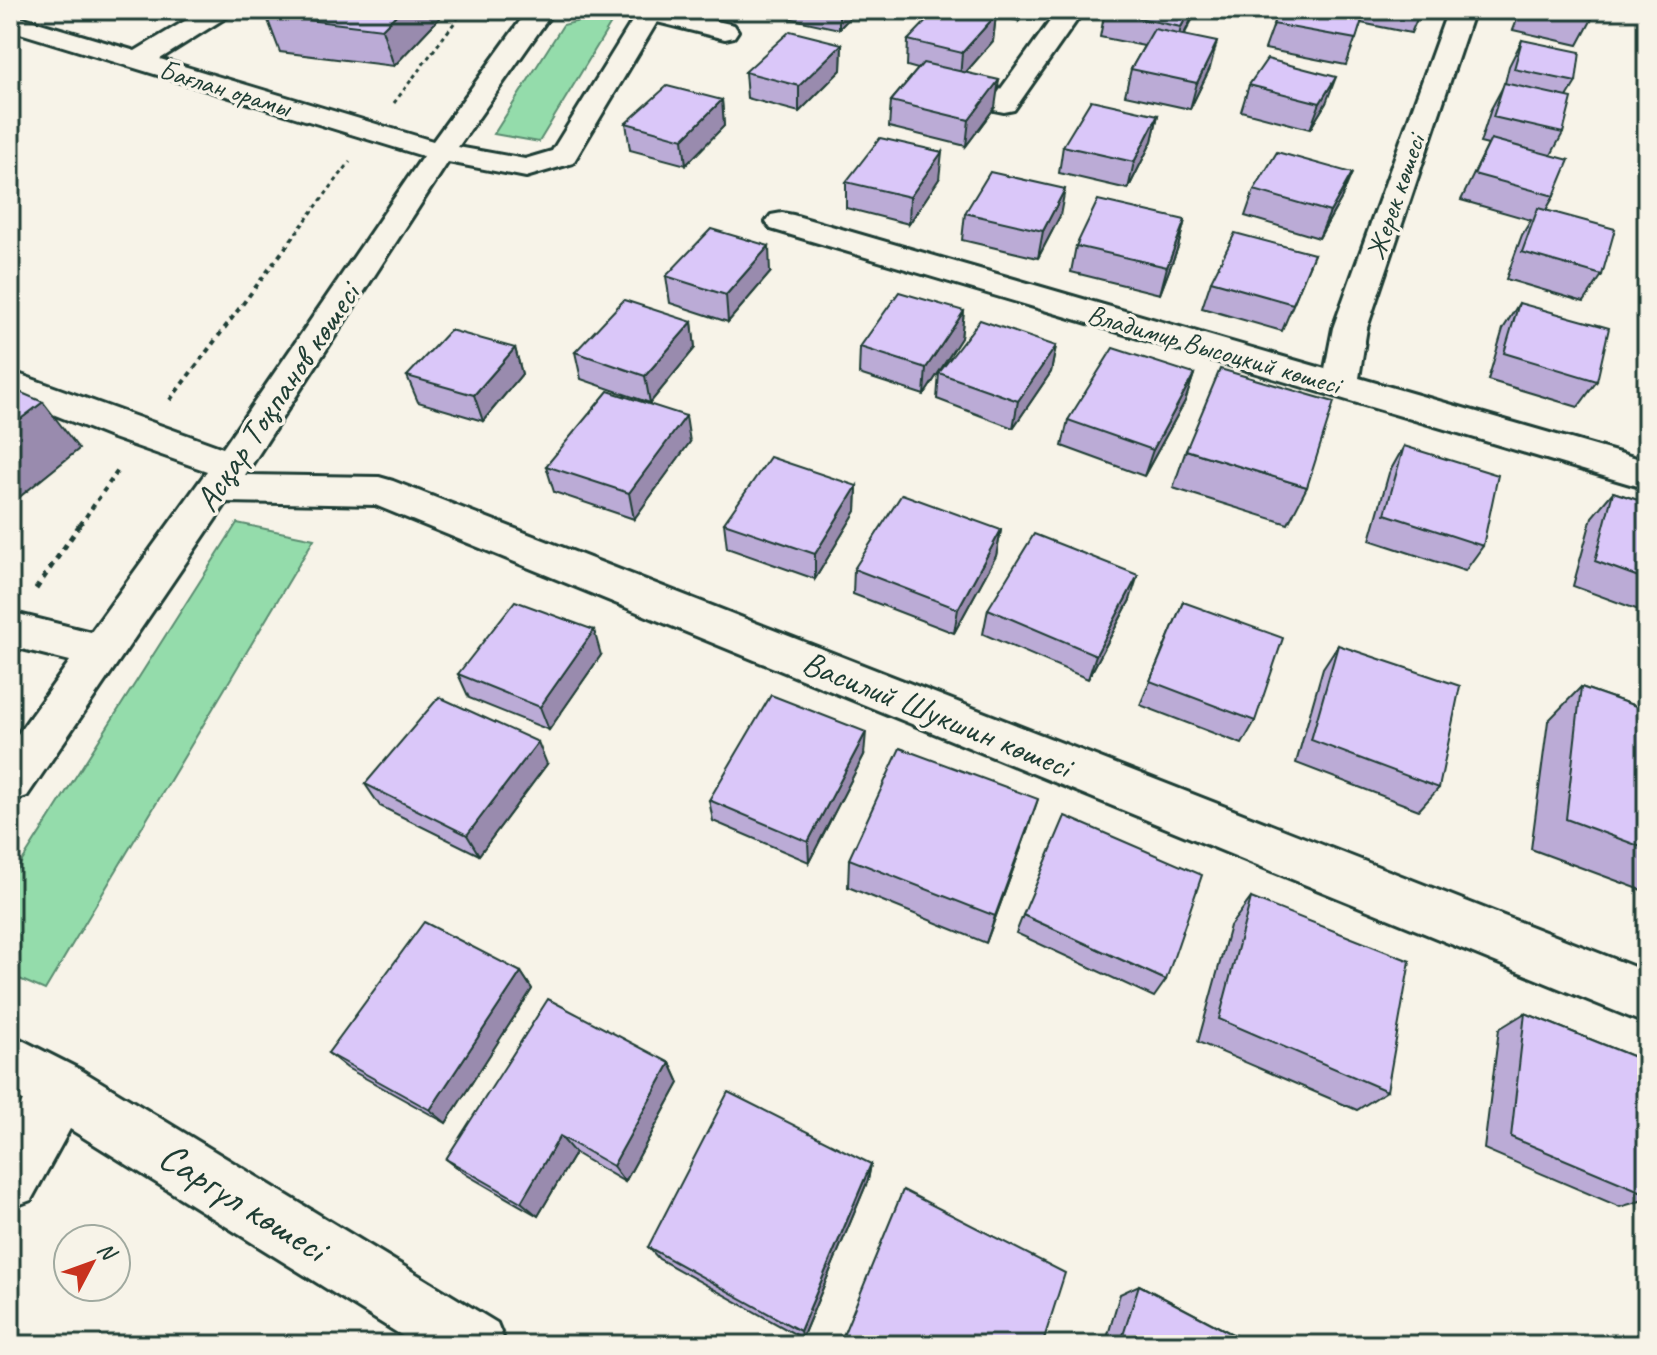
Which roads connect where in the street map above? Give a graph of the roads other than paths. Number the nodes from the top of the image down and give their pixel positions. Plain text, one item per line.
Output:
1 (221, 10) edge
2 (541, 10) edge
3 (1071, 10) edge
4 (1461, 10) edge
5 (651, 11) edge
6 (10, 22) edge
7 (725, 31) dead end
8 (137, 61) junction
9 (1004, 104) dead end
10 (440, 152) junction
11 (782, 222) dead end
12 (10, 383) edge
13 (1340, 386) junction
14 (1647, 475) edge
15 (224, 476) junction
16 (19, 614) edge
17 (101, 652) junction
18 (10, 782) edge
19 (1647, 998) edge
20 (10, 1061) edge
21 (61, 1090) junction
22 (10, 1179) edge
23 (475, 1345) edge

1 - 8 street
2 - 10 street, Асқар Тоқпанов көшесі
3 - 9 street
4 - 13 street, Жерек көшесі
5 - 7 street
5 - 10 street, Бағлан орамы
6 - 8 street, Бағлан орамы
8 - 10 street, Бағлан орамы
10 - 15 street, Асқар Тоқпанов көшесі
11 - 13 street, Владимир Высоцкий көшесі
12 - 15 street, Василий Шукшин көшесі
13 - 14 street, Владимир Высоцкий көшесі
15 - 17 street, Асқар Тоқпанов көшесі
15 - 19 street, Василий Шукшин көшесі
16 - 17 street
17 - 18 street, Асқар Тоқпанов көшесі
20 - 21 street, Саргүл көшесі
21 - 22 street
21 - 23 street, Саргүл көшесі

